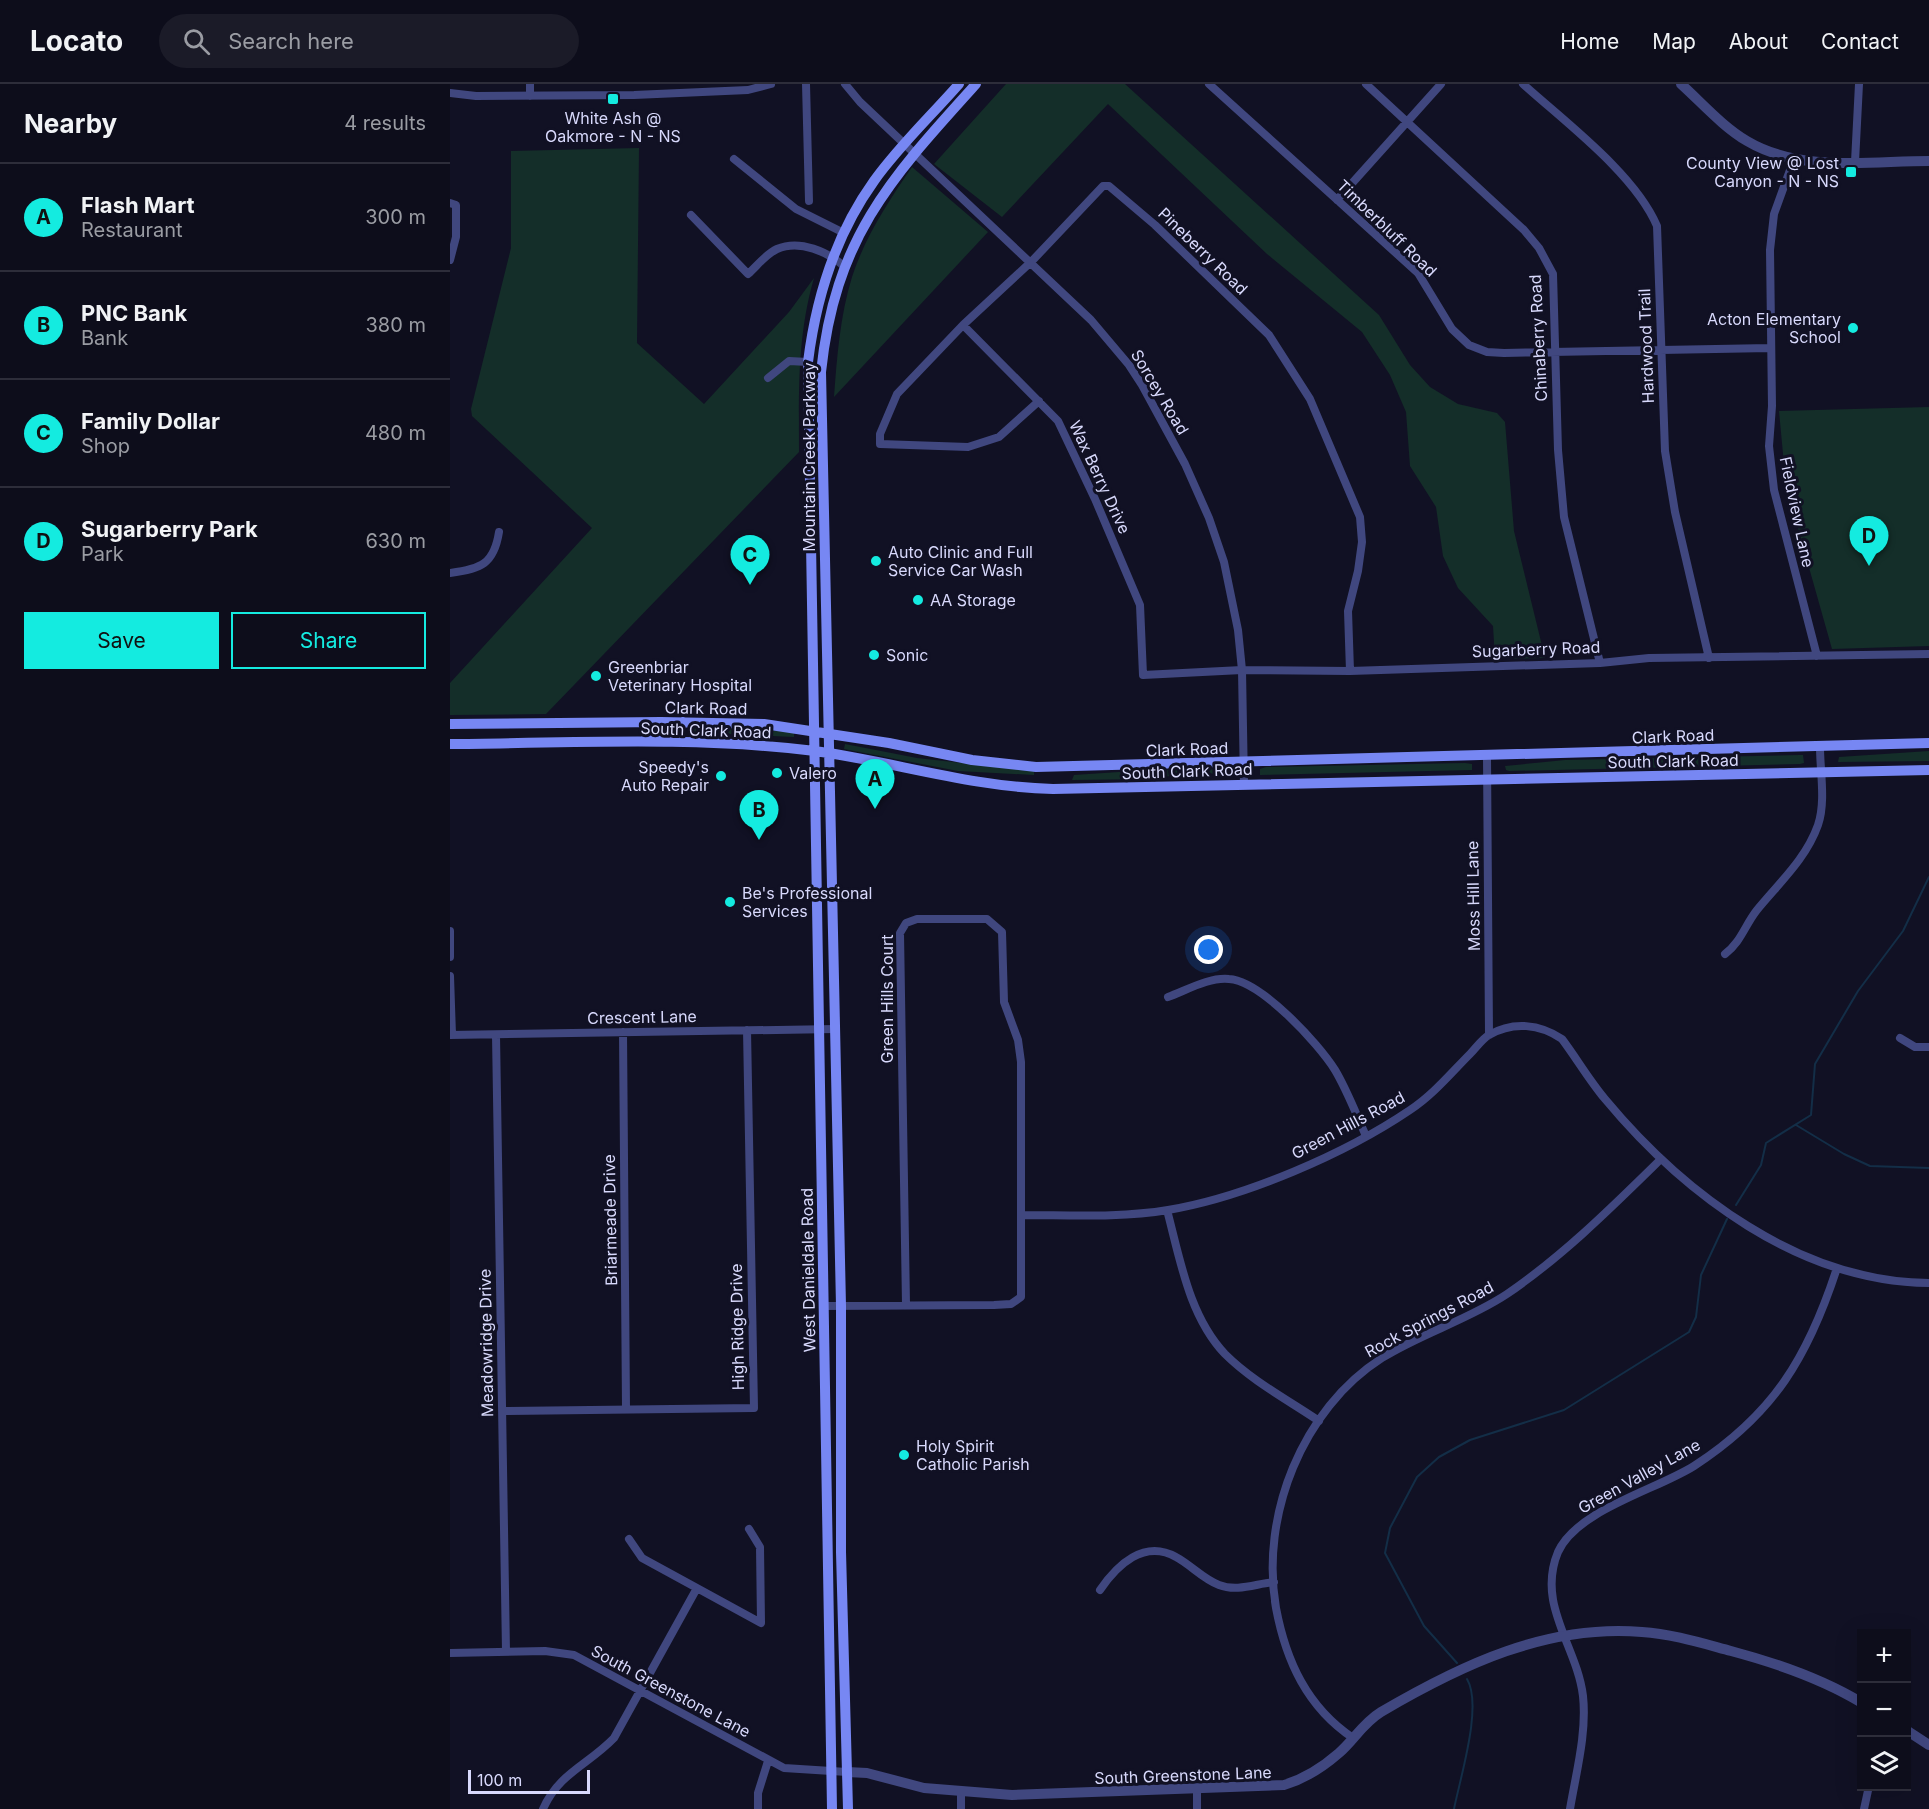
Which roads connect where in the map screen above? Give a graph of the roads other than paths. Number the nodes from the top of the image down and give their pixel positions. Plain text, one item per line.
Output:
1 (530, 84) edge
2 (633, 84) edge
3 (771, 84) edge
4 (806, 84) edge
5 (845, 84) edge
6 (959, 84) edge
7 (976, 84) edge
8 (1209, 84) edge
9 (1366, 84) edge
10 (1441, 84) edge
11 (1523, 84) edge
12 (1681, 84) edge
13 (1859, 84) edge
14 (739, 87) edge
15 (450, 93) edge
16 (634, 95) junction
17 (530, 96) junction
18 (1408, 122) junction
19 (905, 143) junction
20 (914, 152) junction
21 (734, 159) dead end
22 (1794, 159) junction
23 (1929, 161) edge
24 (1855, 162) junction
25 (1336, 200) junction
26 (809, 201) dead end
27 (450, 203) edge
28 (691, 215) dead end
29 (844, 232) junction
30 (833, 257) junction
31 (450, 260) edge
32 (1032, 261) junction
33 (845, 267) junction
34 (963, 325) junction
35 (1770, 348) junction
36 (1661, 350) junction
37 (1556, 351) junction
38 (808, 362) junction
39 (768, 378) dead end
40 (1039, 401) junction
41 (824, 516) junction
42 (809, 517) junction
43 (499, 532) dead end
44 (450, 573) edge
45 (1929, 654) edge
46 (1817, 656) junction
47 (1709, 658) junction
48 (1600, 663) junction
49 (1242, 670) junction
50 (1350, 671) junction
51 (1143, 675) joint
52 (683, 722) junction
53 (588, 723) junction
54 (450, 724) edge
55 (814, 731) junction
56 (829, 734) junction
57 (588, 743) junction
58 (636, 743) junction
59 (1929, 743) edge
60 (450, 744) edge
61 (1820, 747) junction
62 (814, 751) junction
63 (829, 754) junction
64 (1487, 757) junction
65 (1243, 762) junction
66 (1054, 767) junction
67 (1929, 770) edge
68 (1820, 773) junction
69 (1487, 780) junction
70 (1244, 784) junction
71 (1053, 789) junction
72 (831, 886) junction
73 (816, 888) junction
74 (450, 932) edge
75 (1725, 954) dead end
76 (450, 957) edge
77 (833, 970) junction
78 (817, 971) junction
79 (450, 976) edge
80 (1168, 997) dead end
81 (819, 1029) junction
82 (835, 1029) junction
83 (747, 1030) junction
84 (623, 1032) junction
85 (451, 1035) edge
86 (496, 1035) junction
87 (1489, 1035) junction
88 (1900, 1038) dead end
89 (1929, 1047) edge
90 (1366, 1136) junction
91 (1661, 1159) junction
92 (1167, 1210) junction
93 (1022, 1215) junction
94 (1837, 1268) junction
95 (1929, 1283) edge
96 (906, 1305) junction
97 (823, 1306) junction
98 (841, 1306) junction
99 (825, 1396) junction
100 (841, 1396) junction
101 (626, 1408) junction
102 (503, 1411) junction
103 (1319, 1420) junction
104 (826, 1495) junction
105 (841, 1495) junction
106 (749, 1529) dead end
107 (629, 1539) dead end
108 (1274, 1582) junction
109 (697, 1588) junction
110 (1100, 1590) dead end
111 (828, 1599) junction
112 (842, 1599) junction
113 (1563, 1636) junction
114 (506, 1652) junction
115 (450, 1653) edge
116 (640, 1691) junction
117 (1857, 1699) edge
118 (1911, 1733) edge
119 (1353, 1738) junction
120 (1929, 1745) edge
121 (768, 1761) junction
122 (847, 1772) junction
123 (831, 1773) junction
124 (1197, 1789) junction
125 (1868, 1791) edge
126 (961, 1792) junction
127 (543, 1809) edge
128 (758, 1809) edge
129 (832, 1809) edge
130 (848, 1809) edge
131 (961, 1809) edge
132 (1197, 1809) edge
133 (1570, 1809) edge
134 (1864, 1809) edge

1 - 17 street
2 - 16 street
3 - 14 street
4 - 26 street
5 - 19 street, Sorcey Road
6 - 19 main road, Mountain Creek Parkway
7 - 20 main road, Mountain Creek Parkway
8 - 25 street, Timberbluff Road
9 - 18 street, Chinaberry Road
10 - 18 street
11 - 36 street, Hardwood Trail
12 - 22 street
13 - 24 street
14 - 16 street
15 - 17 street
16 - 17 street
18 - 25 street
18 - 37 street, Chinaberry Road
19 - 20 street, Sorcey Road
19 - 29 main road, Mountain Creek Parkway
20 - 32 street, Sorcey Road
20 - 33 main road, Mountain Creek Parkway
21 - 29 street
22 - 24 street
22 - 35 street, Fieldview Lane
23 - 24 street
25 - 37 street, Timberbluff Road
27 - 31 street
28 - 30 street
29 - 30 main road, Mountain Creek Parkway
30 - 33 street
30 - 38 main road, Mountain Creek Parkway
32 - 34 street, Pineberry Road
32 - 49 street, Sorcey Road
32 - 50 street, Pineberry Road
33 - 41 main road, Mountain Creek Parkway
34 - 40 street, Wax Berry Drive
34 - 40 street, Pineberry Road
35 - 36 street, Timberbluff Road
35 - 46 street, Fieldview Lane
36 - 37 street, Timberbluff Road
36 - 47 street, Hardwood Trail
37 - 48 street, Chinaberry Road
38 - 39 street
38 - 42 main road, Mountain Creek Parkway
40 - 51 street, Wax Berry Drive
41 - 42 main road
41 - 56 main road, Mountain Creek Parkway
42 - 55 main road, Mountain Creek Parkway
43 - 44 street
45 - 46 street, Sugarberry Road
46 - 47 street, Sugarberry Road
47 - 48 street, Sugarberry Road
48 - 50 street, Sugarberry Road
49 - 50 street, Sugarberry Road
49 - 51 street, Sugarberry Road
49 - 65 street, Sorcey Road
52 - 53 main road, Clark Road
52 - 55 main road, Clark Road
52 - 58 main road
53 - 54 main road, Clark Road
53 - 57 main road
55 - 56 main road, Clark Road
55 - 62 main road, West Danieldale Road
56 - 63 main road, West Danieldale Road
56 - 66 main road, Clark Road
57 - 58 main road, South Clark Road
57 - 60 main road, South Clark Road
58 - 62 main road, South Clark Road
59 - 61 main road, Clark Road
61 - 64 main road, Clark Road
61 - 68 street
62 - 63 main road, South Clark Road
62 - 73 main road, West Danieldale Road
63 - 71 main road, South Clark Road
63 - 72 main road, West Danieldale Road
64 - 65 main road, Clark Road
64 - 69 street, Moss Hill Lane
65 - 66 main road, Clark Road
65 - 70 street, Sorcey Road
66 - 71 main road
67 - 68 main road, South Clark Road
68 - 69 main road, South Clark Road
68 - 75 street
69 - 70 main road, South Clark Road
69 - 87 street, Moss Hill Lane
70 - 71 main road, South Clark Road
72 - 73 main road
72 - 77 main road, West Danieldale Road
73 - 78 main road, West Danieldale Road
74 - 76 street
77 - 78 main road
77 - 82 main road, West Danieldale Road
78 - 81 main road, West Danieldale Road
79 - 85 street
80 - 90 street
81 - 82 street, Crescent Lane
81 - 83 street, Crescent Lane
81 - 97 main road, West Danieldale Road
82 - 98 main road, West Danieldale Road
83 - 84 street, Crescent Lane
83 - 101 street, High Ridge Drive
84 - 86 street, Crescent Lane
84 - 101 street, Briarmeade Drive
85 - 86 street, Crescent Lane
86 - 102 street, Meadowridge Drive
87 - 90 street, Green Hills Road
87 - 91 street, Green Hills Road
88 - 89 street
90 - 92 street, Green Hills Road
91 - 94 street, Green Hills Road
91 - 103 street, Rock Springs Road
92 - 93 street, Green Hills Road
92 - 103 street
93 - 96 street, Green Hills Court
93 - 96 street, Green Hills Court
94 - 95 street, Green Hills Road
94 - 113 street, Green Valley Lane
96 - 98 street, Green Hills Court
97 - 98 street, Green Hills Court
97 - 99 main road, West Danieldale Road
98 - 100 main road, West Danieldale Road
99 - 100 main road
99 - 104 main road, West Danieldale Road
100 - 105 main road, West Danieldale Road
101 - 102 street, High Ridge Drive
102 - 114 street, Meadowridge Drive
103 - 108 street, Rock Springs Road
104 - 105 main road
104 - 111 main road, West Danieldale Road
105 - 112 main road, West Danieldale Road
106 - 109 street
107 - 109 street
108 - 110 street
108 - 119 street, Rock Springs Road
109 - 116 street
111 - 112 main road
111 - 123 main road, West Danieldale Road
112 - 122 main road, West Danieldale Road
113 - 117 street, South Greenstone Lane
113 - 119 street, South Greenstone Lane
113 - 133 street, Green Valley Lane
114 - 115 street, South Greenstone Lane
114 - 116 street, South Greenstone Lane
116 - 121 street, South Greenstone Lane
116 - 127 street
118 - 120 street
119 - 124 street, South Greenstone Lane
121 - 123 street, South Greenstone Lane
121 - 128 street
122 - 123 street, South Greenstone Lane
122 - 126 street, South Greenstone Lane
122 - 130 main road, West Danieldale Road
123 - 129 main road, West Danieldale Road
124 - 126 street, South Greenstone Lane
124 - 132 street
125 - 134 street
126 - 131 street

